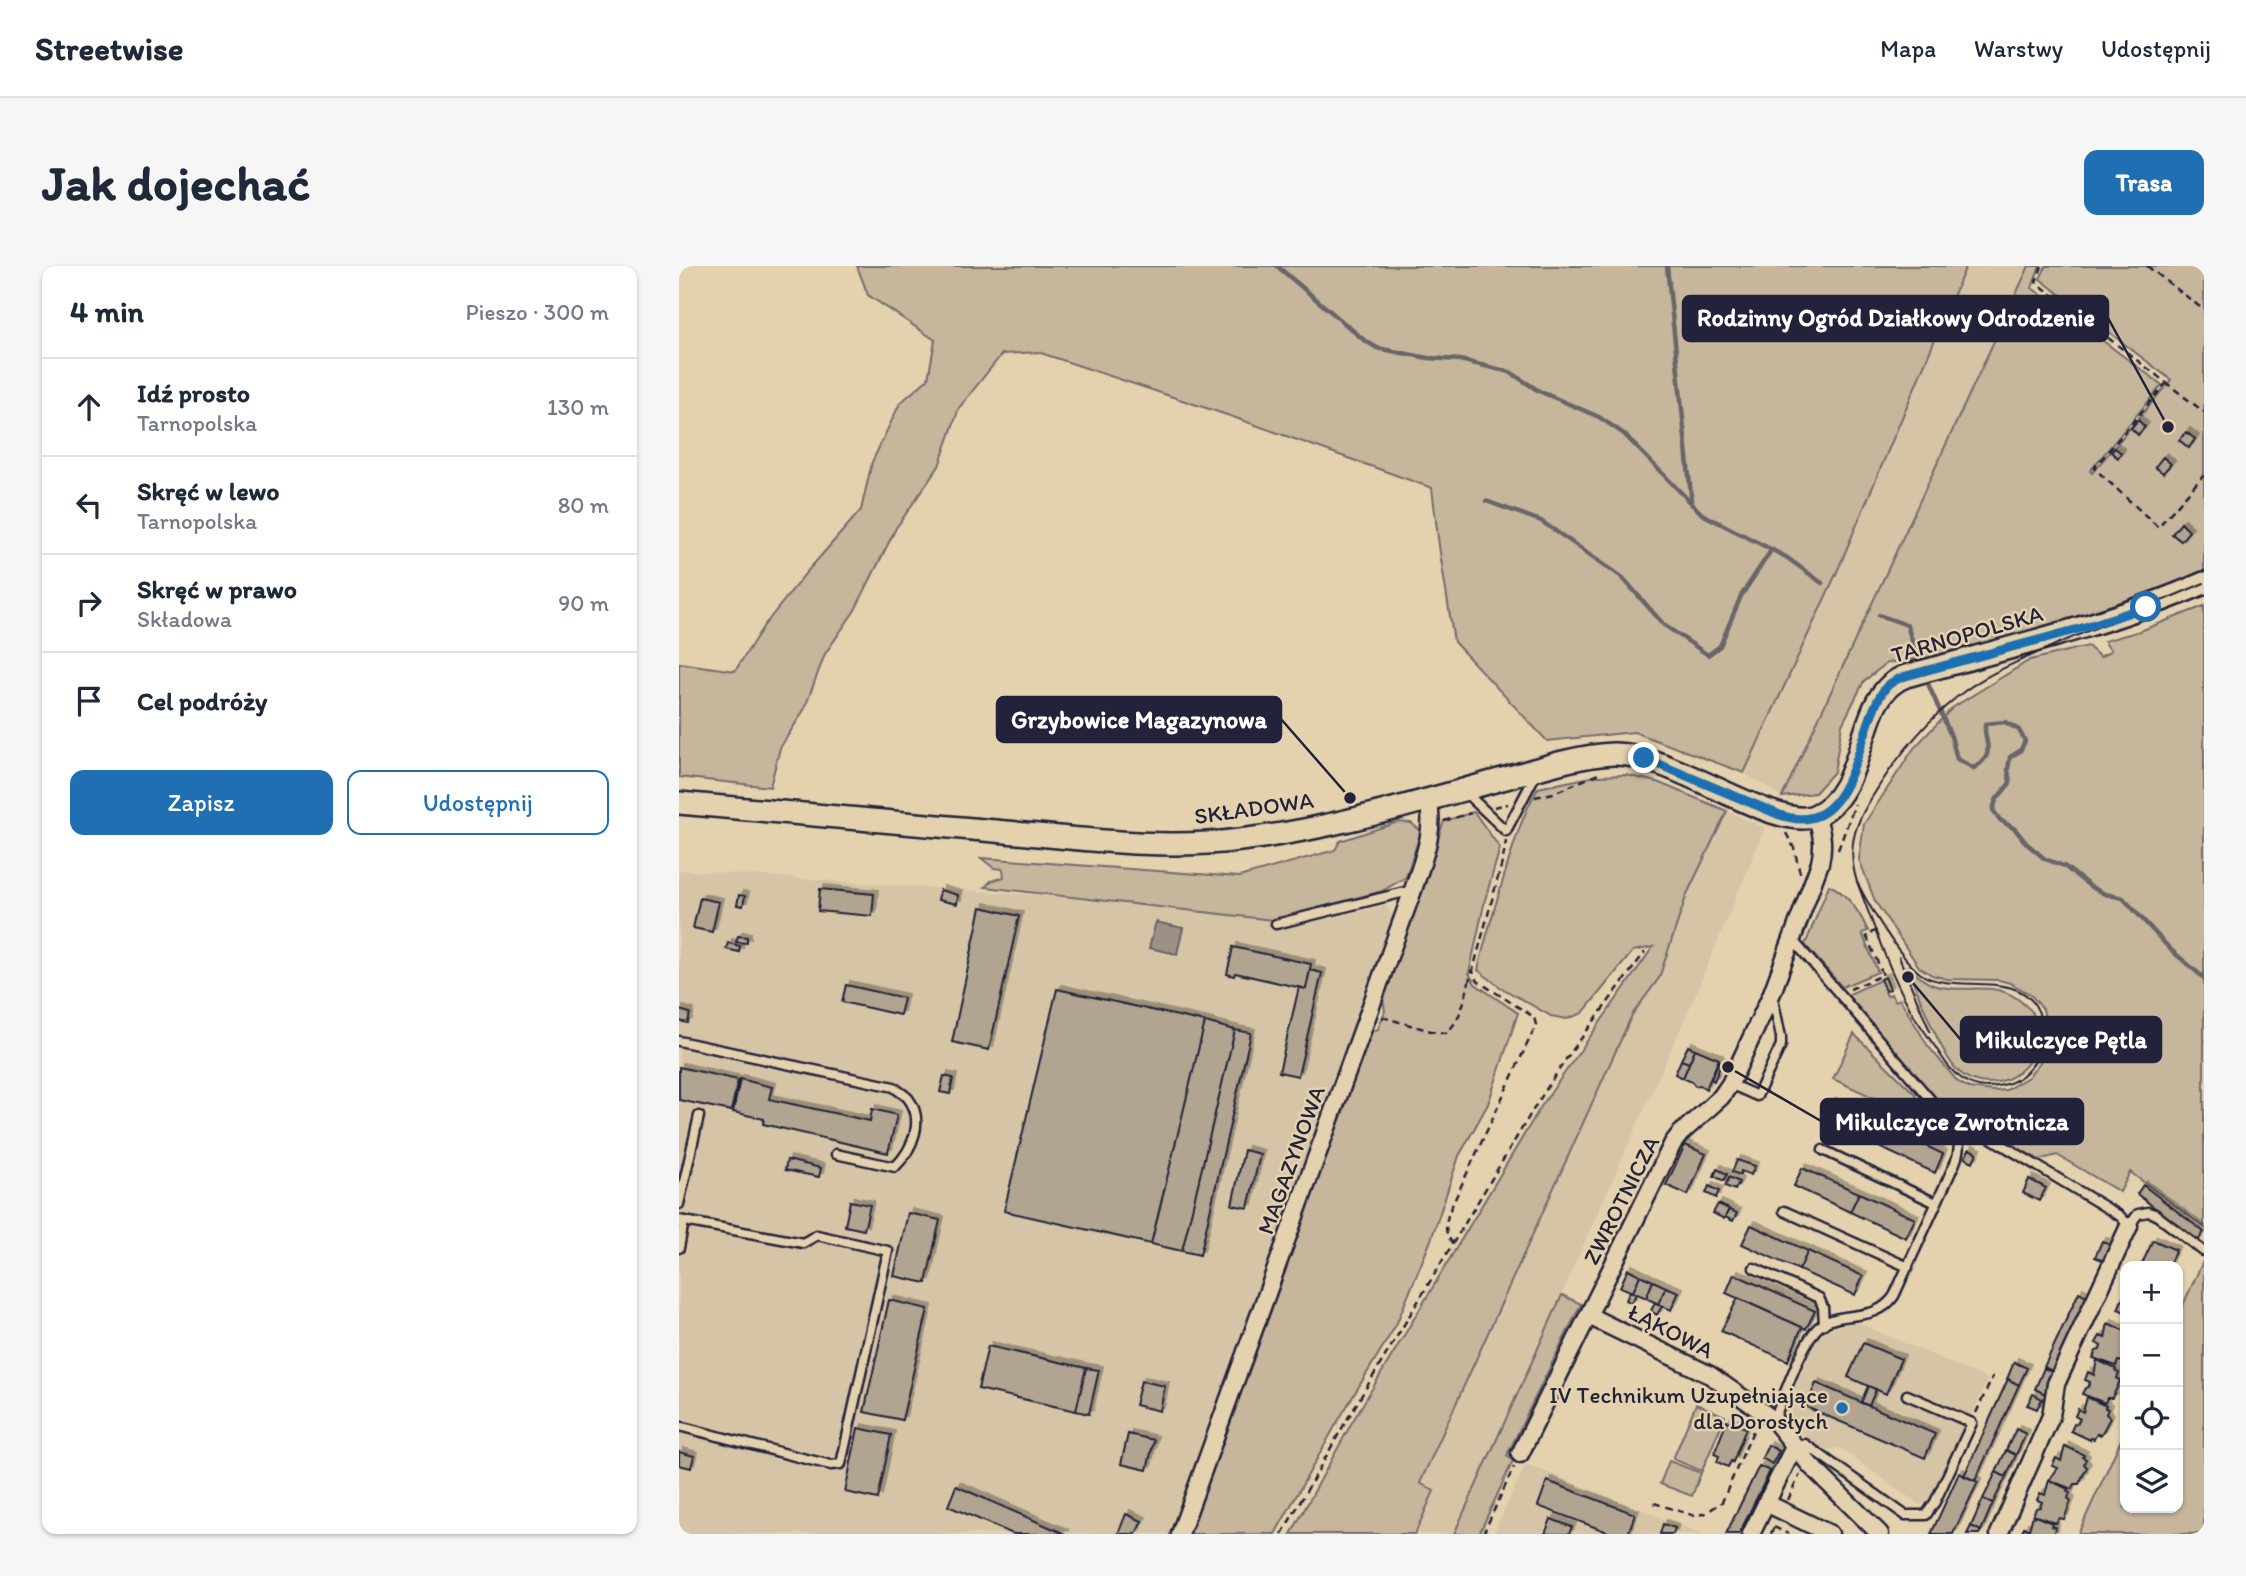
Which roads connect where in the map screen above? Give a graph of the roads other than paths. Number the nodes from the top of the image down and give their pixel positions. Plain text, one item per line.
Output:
1 (2204, 583) edge
2 (1539, 769) junction
3 (1462, 790) junction
4 (1428, 799) junction
5 (679, 803) edge
6 (1817, 815) junction
7 (1413, 890) junction
8 (1276, 924) dead end
9 (1792, 939) junction
10 (1772, 993) junction
11 (679, 1041) edge
12 (1730, 1084) junction
13 (699, 1116) dead end
14 (1950, 1122) junction
15 (1823, 1150) dead end
16 (836, 1154) dead end
17 (1936, 1203) junction
18 (679, 1205) edge
19 (1784, 1211) dead end
20 (682, 1221) edge
21 (2129, 1226) junction
22 (679, 1248) edge
23 (2203, 1251) edge
24 (1907, 1267) junction
25 (1754, 1268) dead end
26 (1589, 1316) junction
27 (1824, 1324) junction
28 (1907, 1395) dead end
29 (1768, 1416) junction
30 (679, 1426) edge
31 (1794, 1447) junction
32 (1520, 1454) road end
33 (1766, 1503) junction
34 (1179, 1534) edge
35 (1751, 1534) edge
36 (1830, 1534) edge
37 (1880, 1534) edge
38 (1999, 1534) edge

1 - 6 main road, TARNOPOLSKA
2 - 3 main road, SKŁADOWA
2 - 3 lane
2 - 6 main road, SKŁADOWA
3 - 4 main road, SKŁADOWA
4 - 5 main road, SKŁADOWA
4 - 7 street, MAGAZYNOWA
6 - 9 street, ZWROTNICZA
7 - 8 lane
7 - 34 street, MAGAZYNOWA
9 - 10 street, ZWROTNICZA
9 - 14 lane
10 - 12 street, ZWROTNICZA
10 - 12 lane
11 - 16 lane
12 - 26 street, ZWROTNICZA
13 - 18 lane
14 - 17 lane
14 - 21 lane
15 - 17 lane
17 - 24 lane
19 - 24 lane
20 - 22 lane
20 - 30 lane
21 - 23 lane
21 - 38 street
24 - 27 lane
25 - 27 lane
26 - 29 street, ŁĄKOWA
26 - 32 street, ZWROTNICZA
27 - 29 lane
28 - 31 lane
29 - 31 street, ŁĄKOWA
31 - 33 street
31 - 37 street, ŁĄKOWA
33 - 35 street
33 - 36 street

